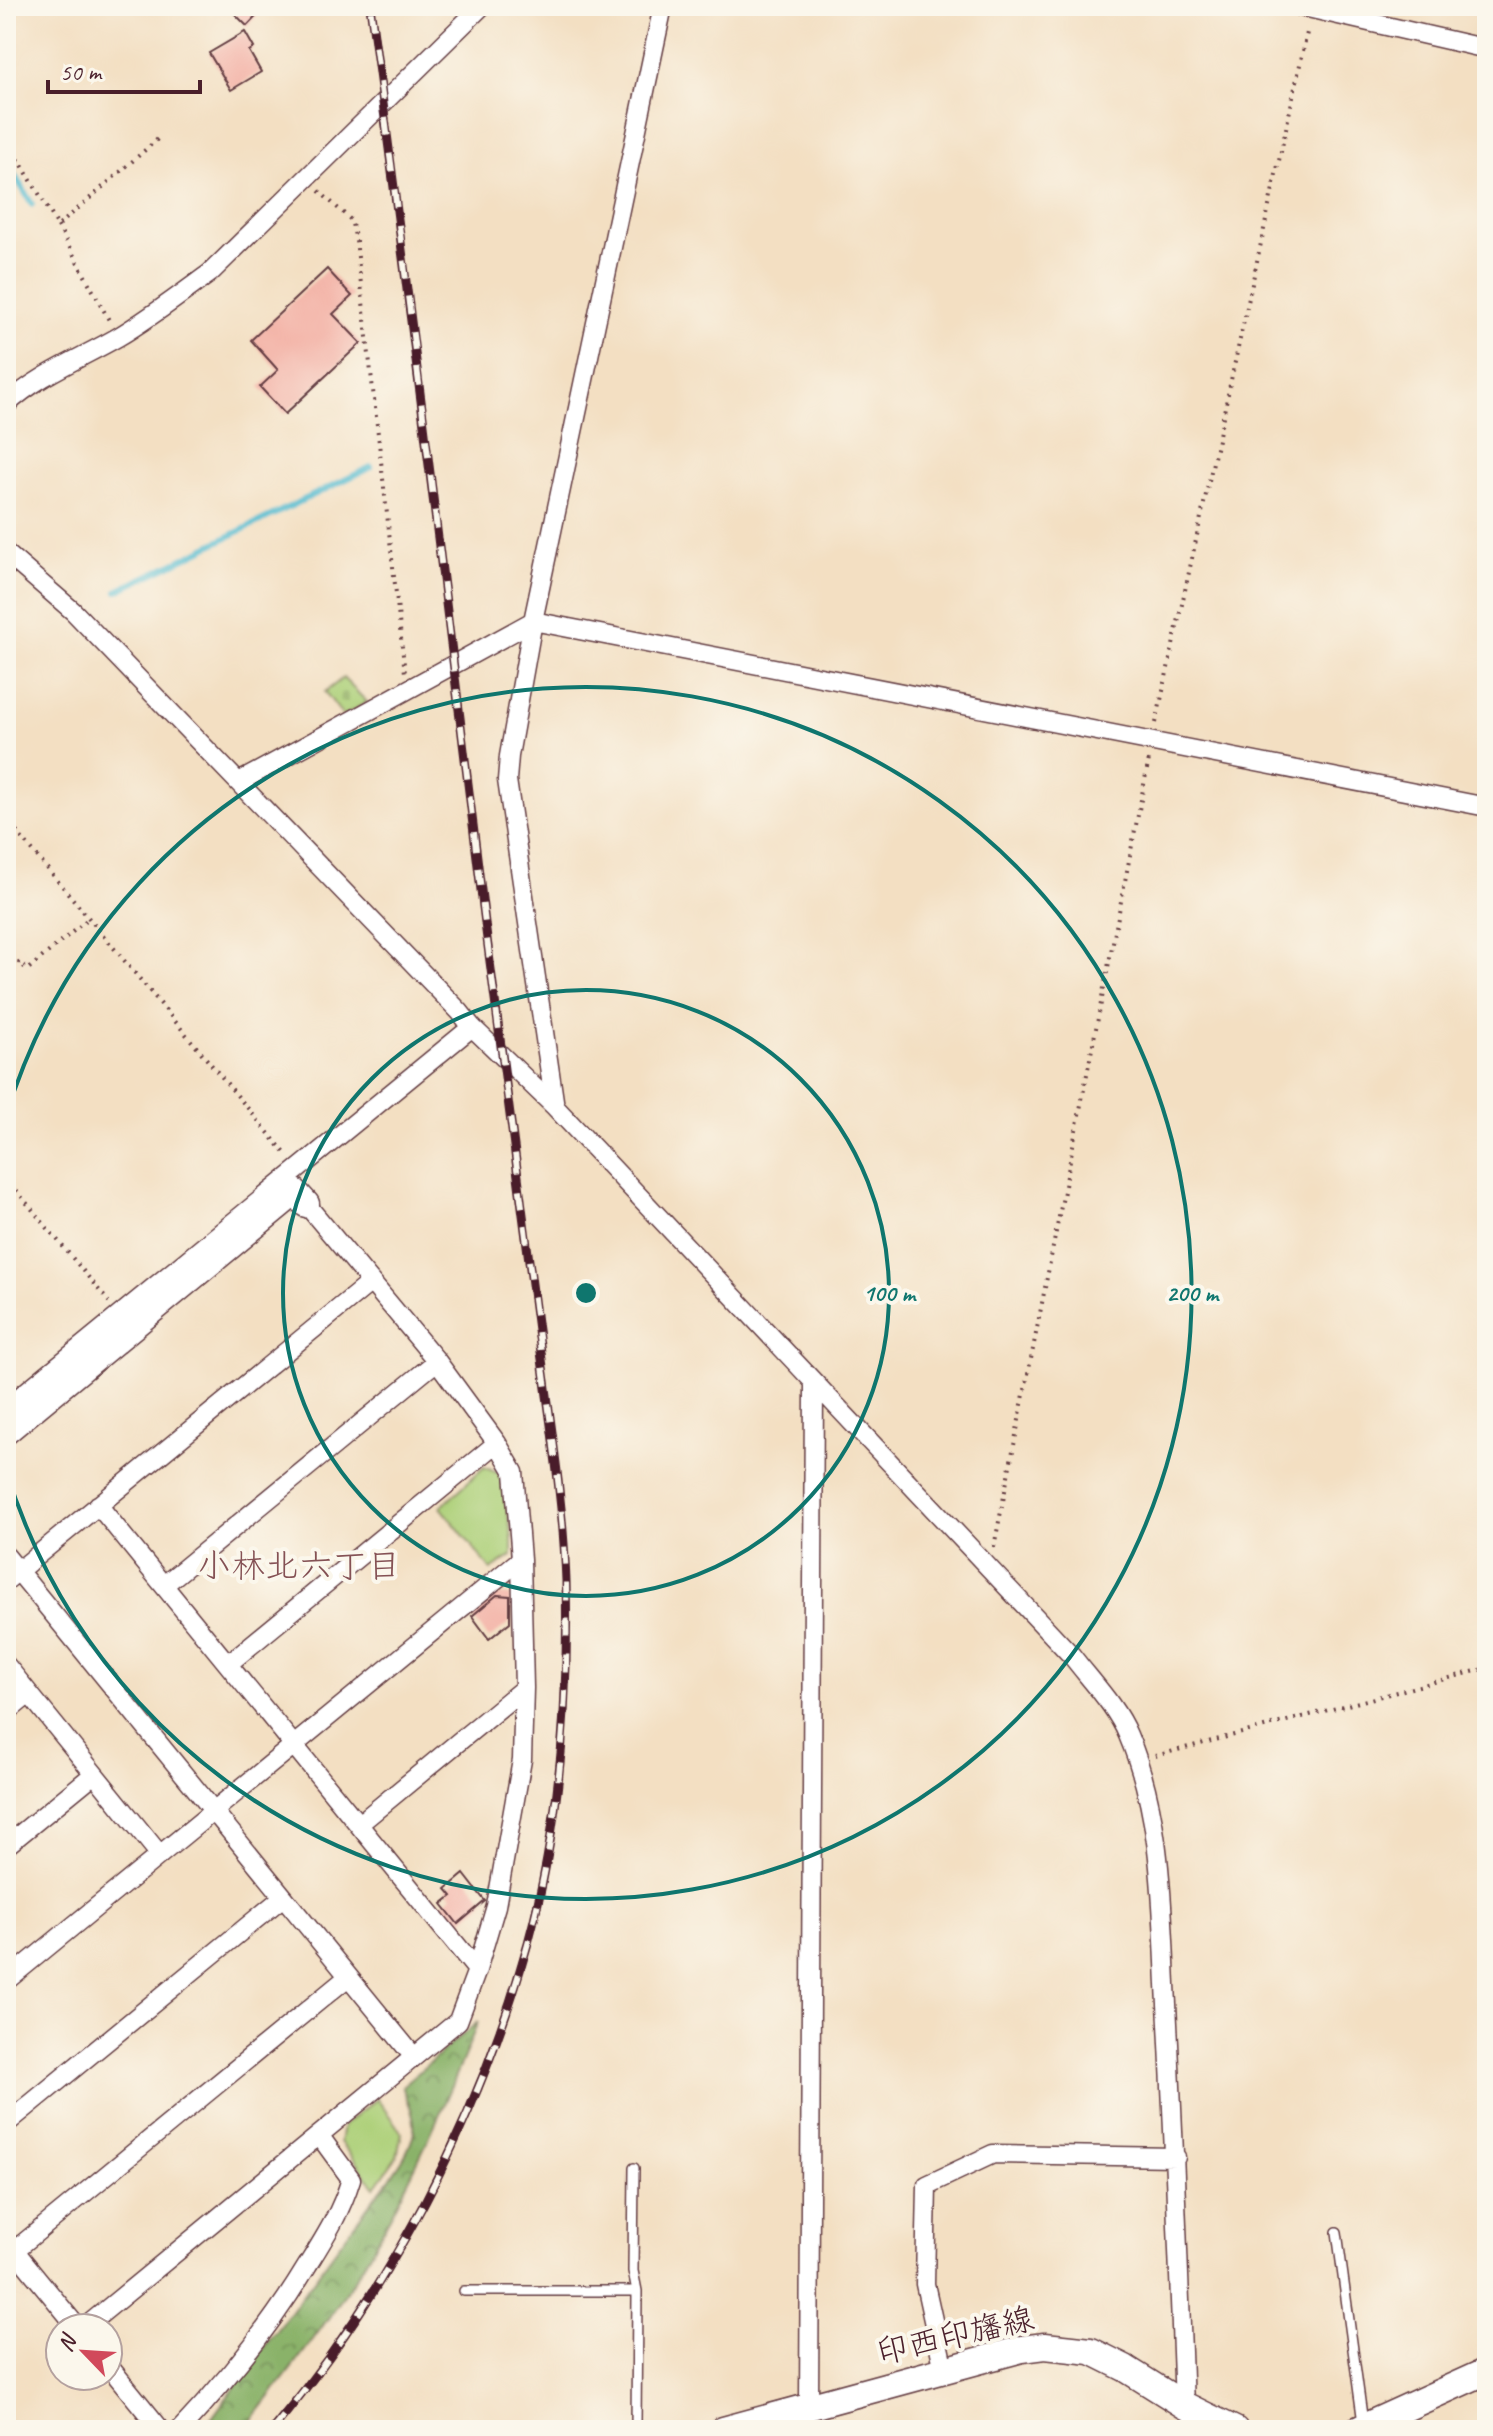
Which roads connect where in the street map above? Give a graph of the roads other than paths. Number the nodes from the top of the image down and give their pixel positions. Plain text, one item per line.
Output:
1 (482, 6) edge
2 (663, 6) edge
3 (1306, 7) edge
4 (1487, 49) edge
5 (6, 405) edge
6 (6, 553) edge
7 (533, 621) junction
8 (239, 782) junction
9 (1487, 807) edge
10 (472, 1027) junction
11 (555, 1107) junction
12 (306, 1204) joint
13 (371, 1282) junction
14 (437, 1361) junction
15 (814, 1382) junction
16 (6, 1408) edge
17 (6, 1431) edge
18 (497, 1443) junction
19 (98, 1505) junction
20 (521, 1559) junction
21 (10, 1569) edge
22 (164, 1585) junction
23 (228, 1664) junction
24 (6, 1665) edge
25 (524, 1688) junction
26 (29, 1694) junction
27 (6, 1713) edge
28 (294, 1744) junction
29 (94, 1774) junction
30 (213, 1811) junction
31 (359, 1824) junction
32 (6, 1846) edge
33 (160, 1855) junction
34 (283, 1897) junction
35 (477, 1970) junction
36 (348, 1977) junction
37 (6, 1981) edge
38 (414, 2057) junction
39 (6, 2124) edge
40 (319, 2135) junction
41 (1176, 2157) junction
42 (634, 2168) dead end
43 (1337, 2232) dead end
44 (10, 2245) edge
45 (464, 2291) dead end
46 (637, 2291) junction
47 (67, 2312) edge
48 (101, 2312) edge
49 (944, 2370) junction
50 (1487, 2371) edge
51 (124, 2385) edge
52 (809, 2407) junction
53 (1190, 2415) edge
54 (1360, 2429) edge
55 (161, 2430) edge
56 (180, 2430) edge
57 (636, 2430) edge
58 (723, 2430) edge
59 (1235, 2430) edge

1 - 5 street
2 - 7 street
3 - 4 street
6 - 8 street
7 - 8 street
7 - 9 street
7 - 11 street
8 - 10 street
10 - 11 street
10 - 16 street
11 - 15 street
12 - 13 street
12 - 17 main road
13 - 14 street
13 - 19 street
14 - 18 street
14 - 22 street
15 - 41 street
15 - 52 street
18 - 20 street
18 - 23 street
19 - 21 street
19 - 22 street
20 - 25 street
20 - 28 street
21 - 30 street
22 - 23 street
23 - 28 street
24 - 26 street
25 - 31 street
25 - 35 street
26 - 27 street
26 - 29 street
28 - 30 street
28 - 31 street
29 - 32 street
29 - 33 street
30 - 33 street
30 - 34 street
31 - 35 street
33 - 37 street
34 - 36 street
34 - 39 street
35 - 38 street
36 - 38 street
36 - 44 street
38 - 40 street
40 - 48 street
40 - 56 street
41 - 49 street
41 - 53 street
42 - 46 lane
43 - 54 lane
44 - 47 street
45 - 46 lane
46 - 57 lane
49 - 52 main road, 印西印旛線
49 - 53 main road, 印西印旛線
50 - 54 main road
51 - 55 street
52 - 58 main road, 印西印旛線
53 - 59 main road, 印西印旛線

